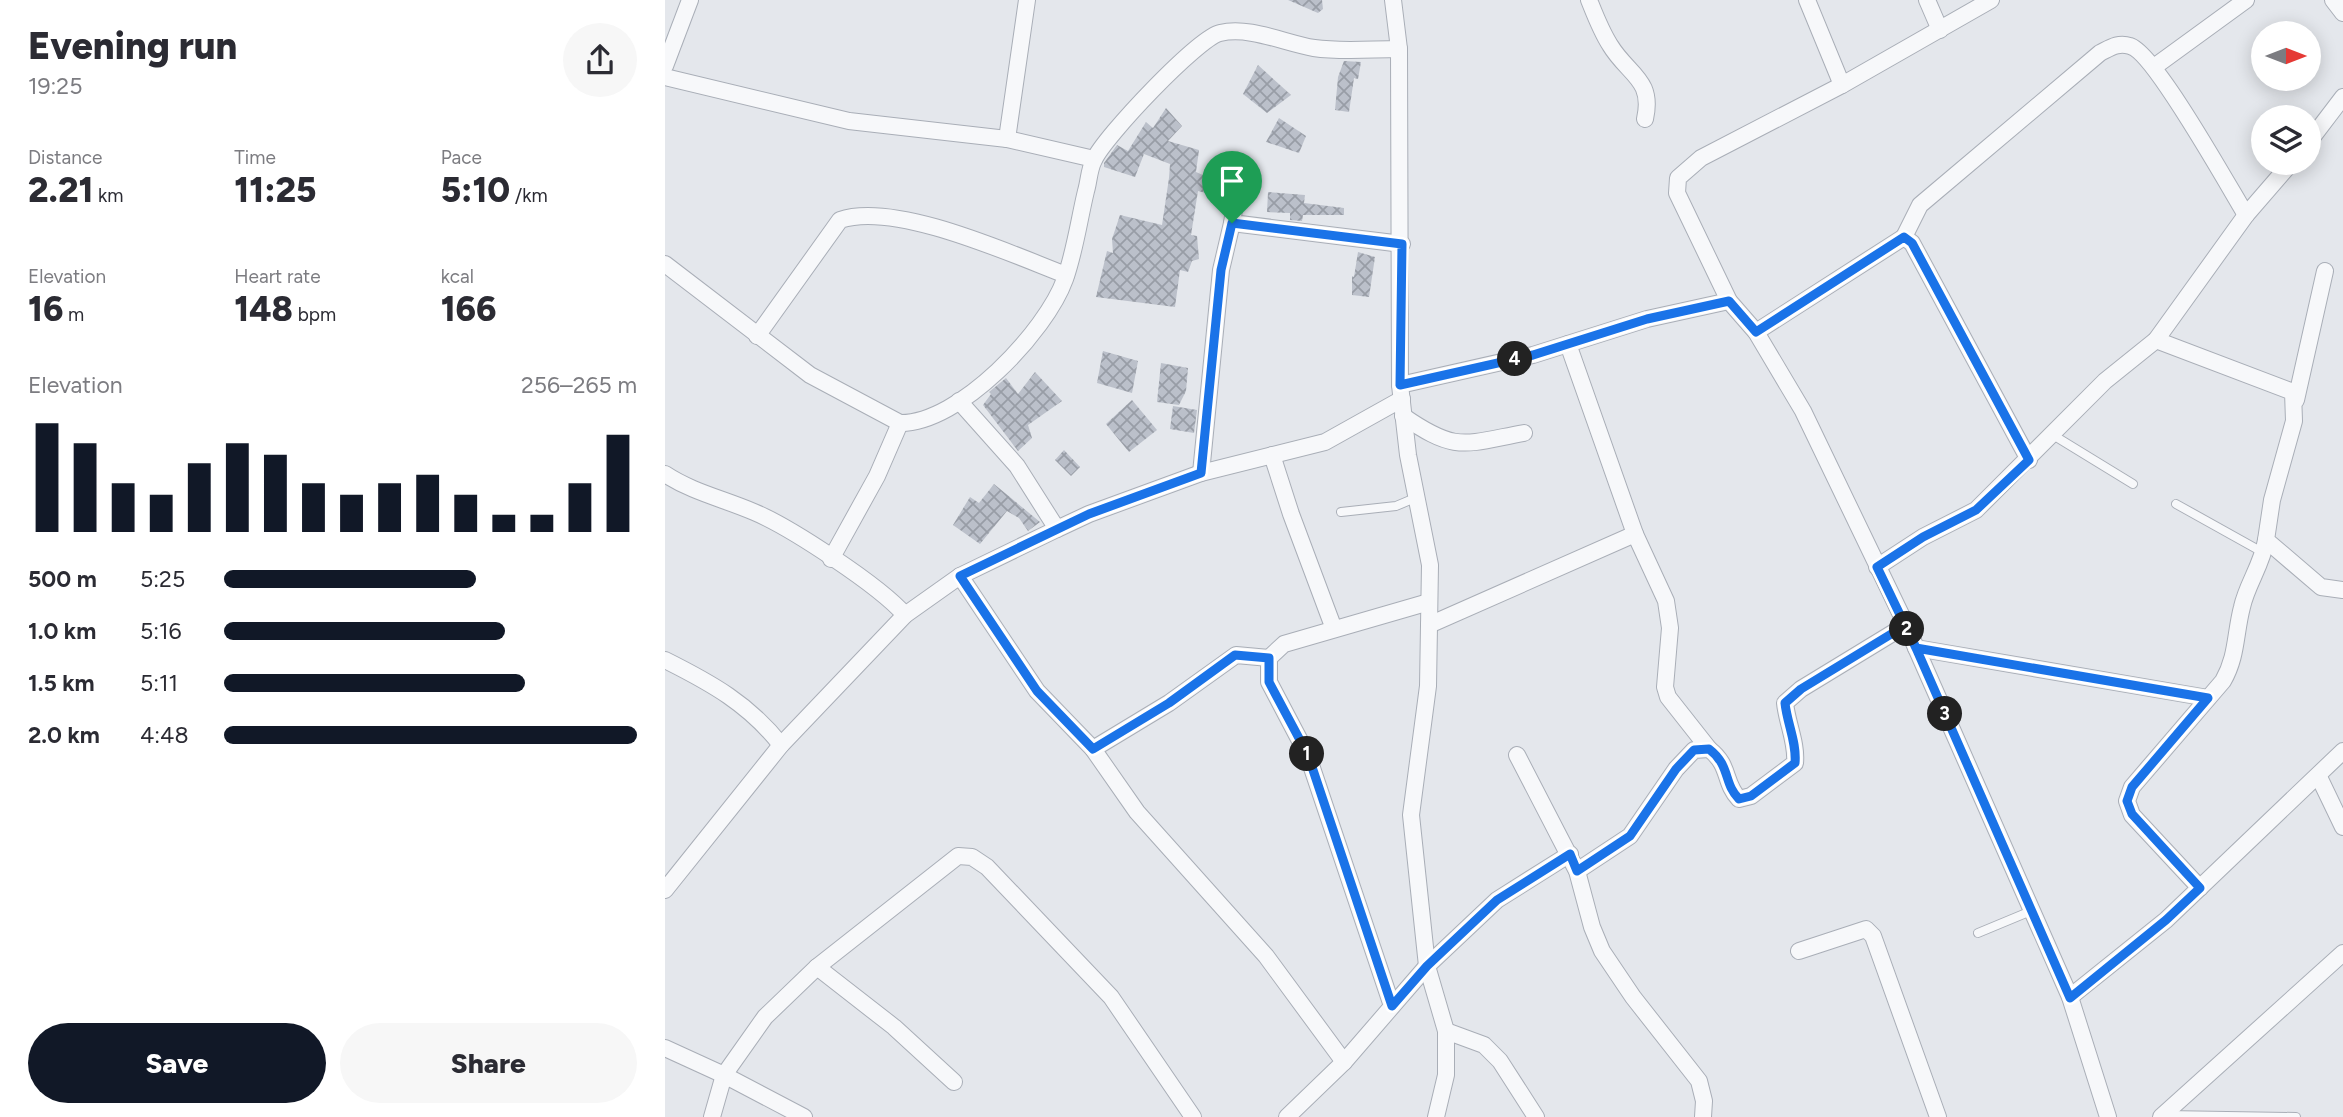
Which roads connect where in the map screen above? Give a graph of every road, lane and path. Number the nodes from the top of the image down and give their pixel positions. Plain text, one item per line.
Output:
1 (690, 0) edge
2 (1027, 0) edge
3 (1392, 0) edge
4 (1588, 0) edge
5 (1807, 0) edge
6 (1927, 0) edge
7 (1991, 0) edge
8 (2246, 0) edge
9 (2333, 0) edge
10 (2343, 13) edge
11 (1940, 30) junction
12 (1399, 49) junction
13 (665, 66) edge
14 (2154, 67) junction
15 (665, 77) edge
16 (1842, 85) junction
17 (2343, 97) edge
18 (1645, 119) dead end
19 (2321, 125) edge
20 (1006, 139) junction
21 (1094, 159) junction
22 (2281, 175) edge
23 (1238, 184) dead end
24 (2246, 215) junction
25 (1232, 223) junction
26 (1904, 237) junction
27 (1402, 244) junction
28 (665, 264) edge
29 (2325, 271) dead end
30 (1066, 275) junction
31 (1729, 301) junction
32 (1756, 332) junction
33 (757, 336) junction
34 (2156, 340) junction
35 (1569, 344) junction
36 (1402, 400) junction
37 (2295, 400) junction
38 (959, 401) junction
39 (900, 424) junction
40 (1524, 433) dead end
41 (2053, 435) junction
42 (1272, 455) junction
43 (2029, 460) junction
44 (1201, 473) junction
45 (665, 474) edge
46 (2133, 484) dead end
47 (1415, 498) junction
48 (2176, 504) dead end
49 (1341, 512) dead end
50 (1057, 529) junction
51 (1635, 534) junction
52 (2265, 547) junction
53 (831, 559) junction
54 (1877, 567) junction
55 (960, 576) junction
56 (2343, 590) edge
57 (1429, 602) junction
58 (905, 615) junction
59 (1429, 625) junction
60 (1906, 625) junction
61 (1334, 629) junction
62 (1916, 648) junction
63 (1269, 658) junction
64 (665, 660) edge
65 (2208, 698) junction
66 (781, 745) junction
67 (1093, 749) junction
68 (1709, 749) junction
69 (2343, 751) edge
70 (1517, 755) dead end
71 (2319, 777) junction
72 (2343, 827) edge
73 (1570, 854) junction
74 (1577, 871) junction
75 (2200, 888) junction
76 (665, 890) edge
77 (2031, 911) junction
78 (1978, 933) dead end
79 (1799, 951) dead end
80 (2343, 953) edge
81 (1427, 966) junction
82 (817, 967) junction
83 (2070, 998) junction
84 (1392, 1006) junction
85 (1446, 1031) junction
86 (665, 1048) edge
87 (1344, 1062) junction
88 (724, 1075) junction
89 (954, 1082) dead end
90 (2163, 1116) edge
91 (712, 1117) edge
92 (804, 1117) edge
93 (1193, 1117) edge
94 (1287, 1117) edge
95 (1436, 1117) edge
96 (1536, 1117) edge
97 (1703, 1117) edge
98 (1938, 1117) edge
99 (2108, 1117) edge
100 (2296, 1117) edge

1 - 13 street
2 - 20 street
3 - 12 street
4 - 18 street
5 - 16 street
6 - 11 street
7 - 11 street
8 - 14 street
9 - 10 street
11 - 16 street
12 - 21 street
12 - 27 street
14 - 24 street
14 - 26 street
15 - 20 street
16 - 31 street
17 - 19 street
20 - 21 street
21 - 30 street
22 - 24 street
23 - 25 street
24 - 34 street
25 - 27 street
25 - 44 street
26 - 32 street
26 - 43 street
27 - 36 street
28 - 33 street
29 - 37 street
30 - 33 street
30 - 38 street
31 - 32 street
31 - 35 street
32 - 54 street
33 - 39 street
34 - 37 street
34 - 41 street
35 - 36 street
35 - 51 street
36 - 40 street
36 - 42 street
36 - 47 street
37 - 52 street
38 - 39 street
38 - 50 street
39 - 53 street
41 - 43 street
41 - 46 lane
42 - 44 street
42 - 61 street
43 - 54 street
44 - 50 street
45 - 53 street
47 - 49 lane
47 - 57 street
48 - 52 lane
50 - 55 street
51 - 59 street
51 - 68 street
52 - 56 street
52 - 65 street
53 - 58 street
54 - 60 street
55 - 58 street
55 - 67 street
57 - 59 street
57 - 61 street
58 - 66 street
59 - 81 street
60 - 62 street
60 - 68 street
61 - 63 street
62 - 65 street
62 - 77 street
63 - 67 street
63 - 84 street
64 - 66 street
65 - 75 street
66 - 76 street
67 - 87 street
68 - 74 street
69 - 71 street
70 - 73 street
71 - 72 street
71 - 75 street
73 - 74 street
73 - 81 street
74 - 97 street
75 - 83 street
77 - 78 lane
77 - 83 street
79 - 98 street
80 - 90 street
81 - 84 street
81 - 85 street
82 - 88 street
82 - 89 street
82 - 93 street
83 - 99 street
84 - 87 street
85 - 95 street
85 - 96 street
86 - 88 street
87 - 94 street
88 - 91 street
88 - 92 street
90 - 100 lane

